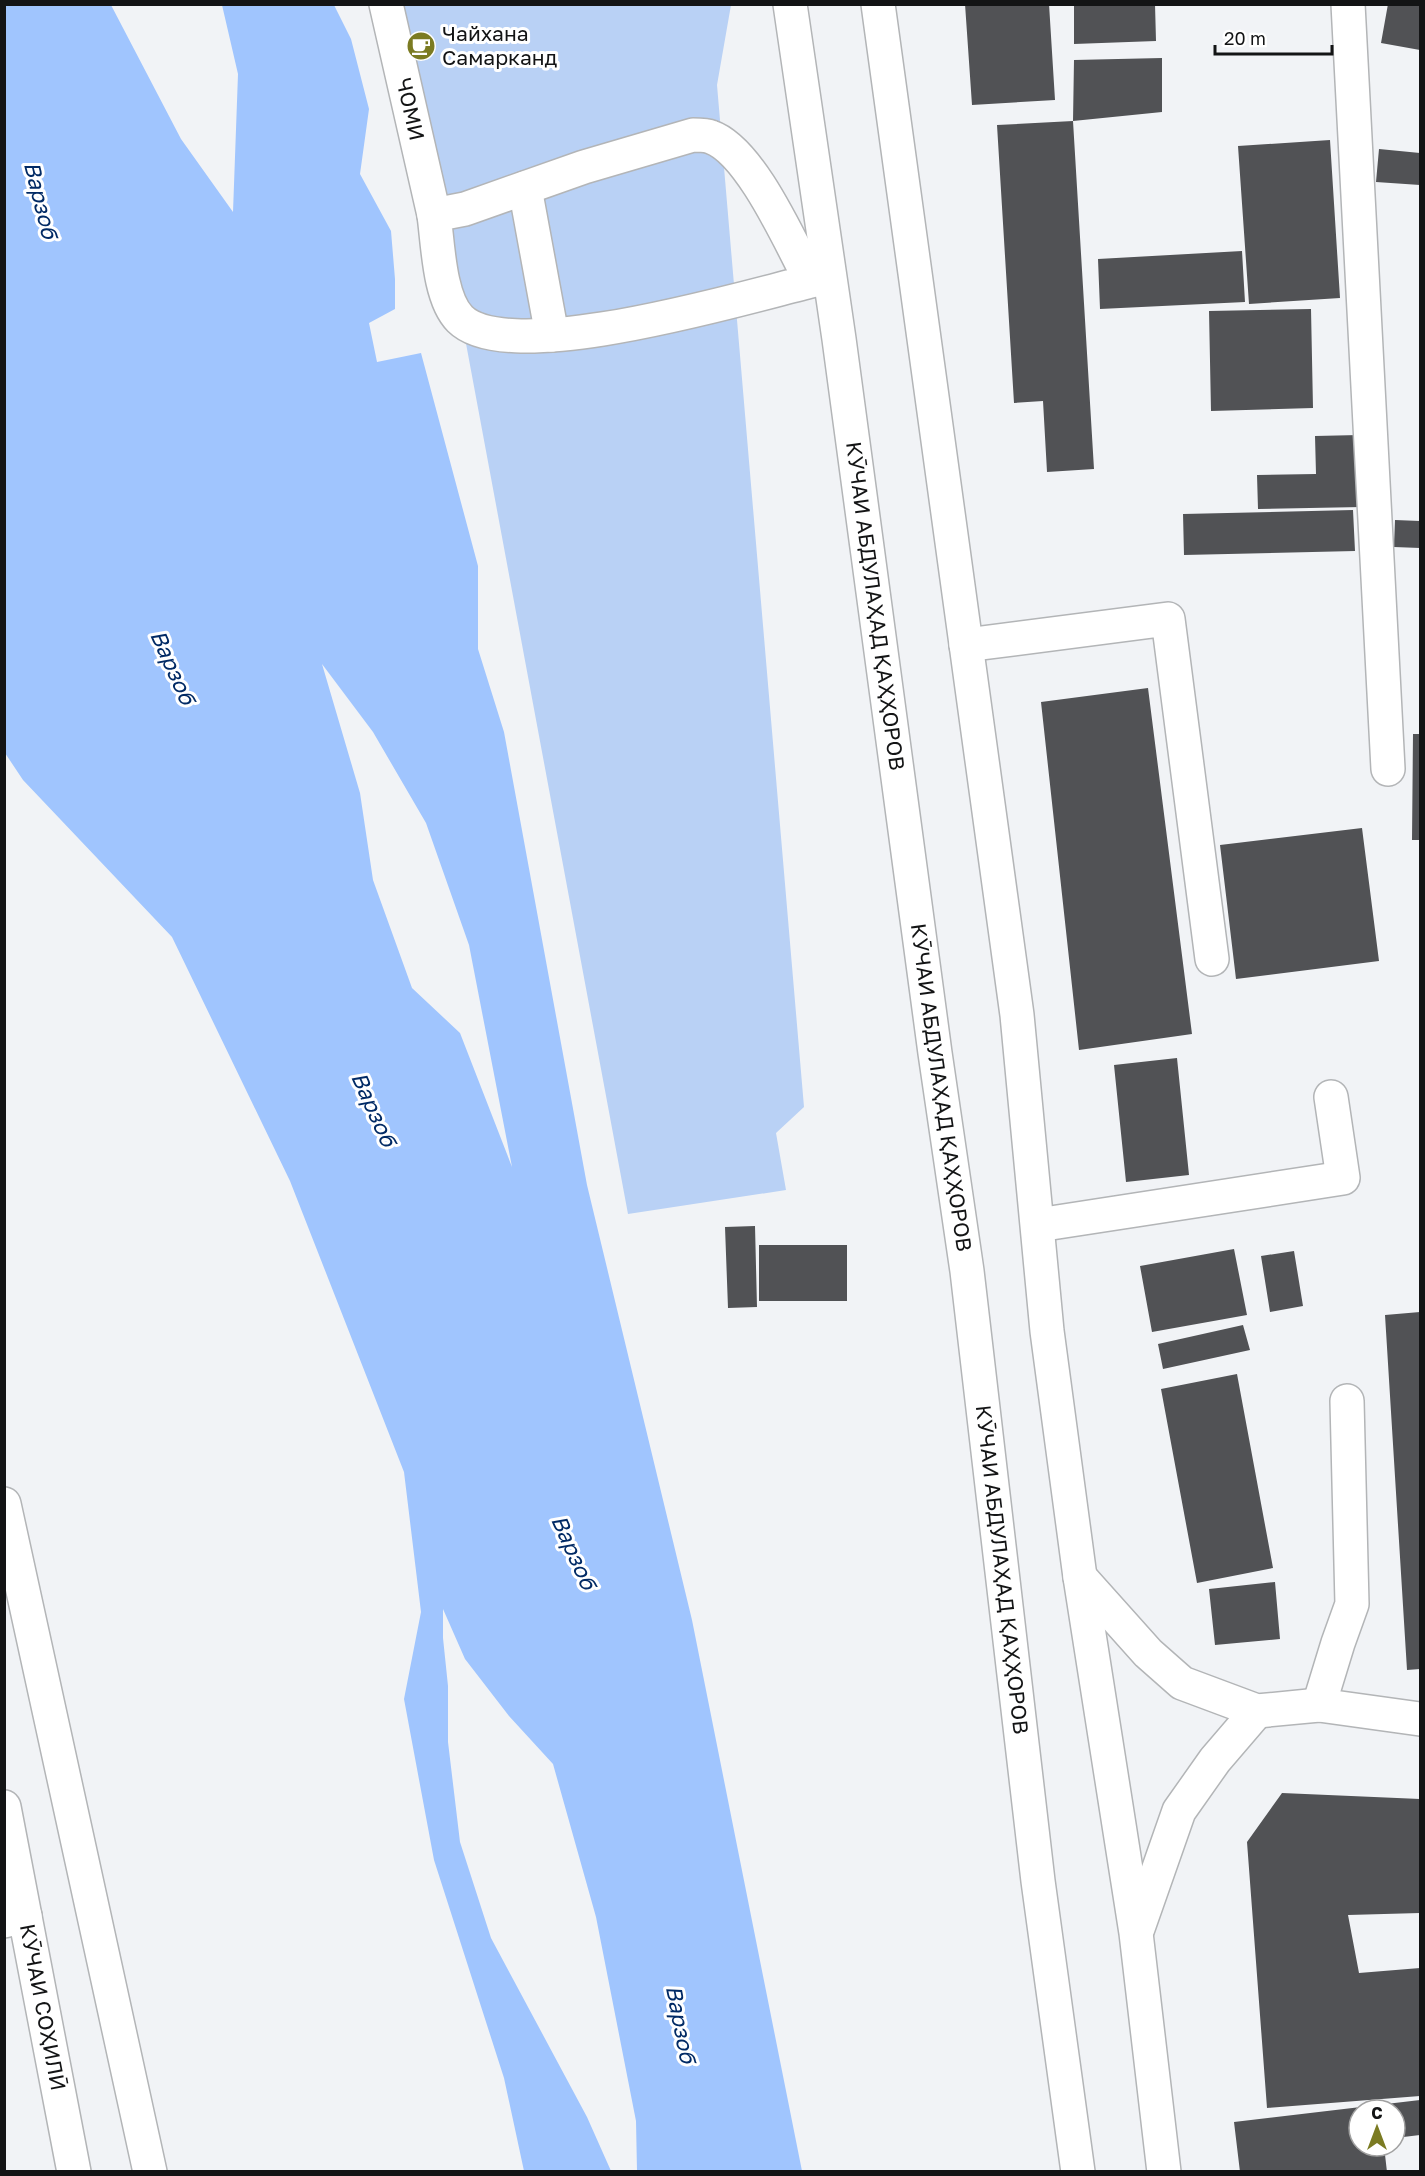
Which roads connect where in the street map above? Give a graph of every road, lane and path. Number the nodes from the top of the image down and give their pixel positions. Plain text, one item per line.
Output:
1 (386, 4) edge
2 (790, 4) edge
3 (878, 4) edge
4 (1348, 4) edge
5 (525, 188) junction
6 (434, 215) junction
7 (552, 335) junction
8 (966, 645) junction
9 (1388, 769) dead end
10 (1212, 959) dead end
11 (1331, 1098) dead end
12 (1038, 1225) junction
13 (1347, 1401) dead end
14 (4, 1504) edge
15 (1080, 1577) junction
16 (1319, 1705) junction
17 (1257, 1710) junction
18 (1420, 1719) edge
19 (4, 1807) edge
20 (15, 1918) edge
21 (1136, 1933) junction
22 (74, 2172) edge
23 (150, 2172) edge
24 (1078, 2172) edge
25 (1164, 2172) edge

1 - 6 main road, ЧОМИ
2 - 24 main road, КӮЧАИ АБДУЛАҲАД ҚАҲҲОРОВ
3 - 8 main road
4 - 9 main road
5 - 6 main road
5 - 7 main road
5 - 7 main road, ЧОМИ
6 - 7 main road, ЧОМИ
8 - 10 main road
8 - 12 main road
11 - 12 main road
12 - 15 main road
13 - 16 main road
14 - 23 main road
15 - 17 main road
15 - 21 main road
16 - 17 main road
16 - 18 main road
17 - 21 main road
19 - 20 main road, КӮЧАИ СОҲИЛӢ
20 - 22 main road, КӮЧАИ СОҲИЛӢ
21 - 25 main road

